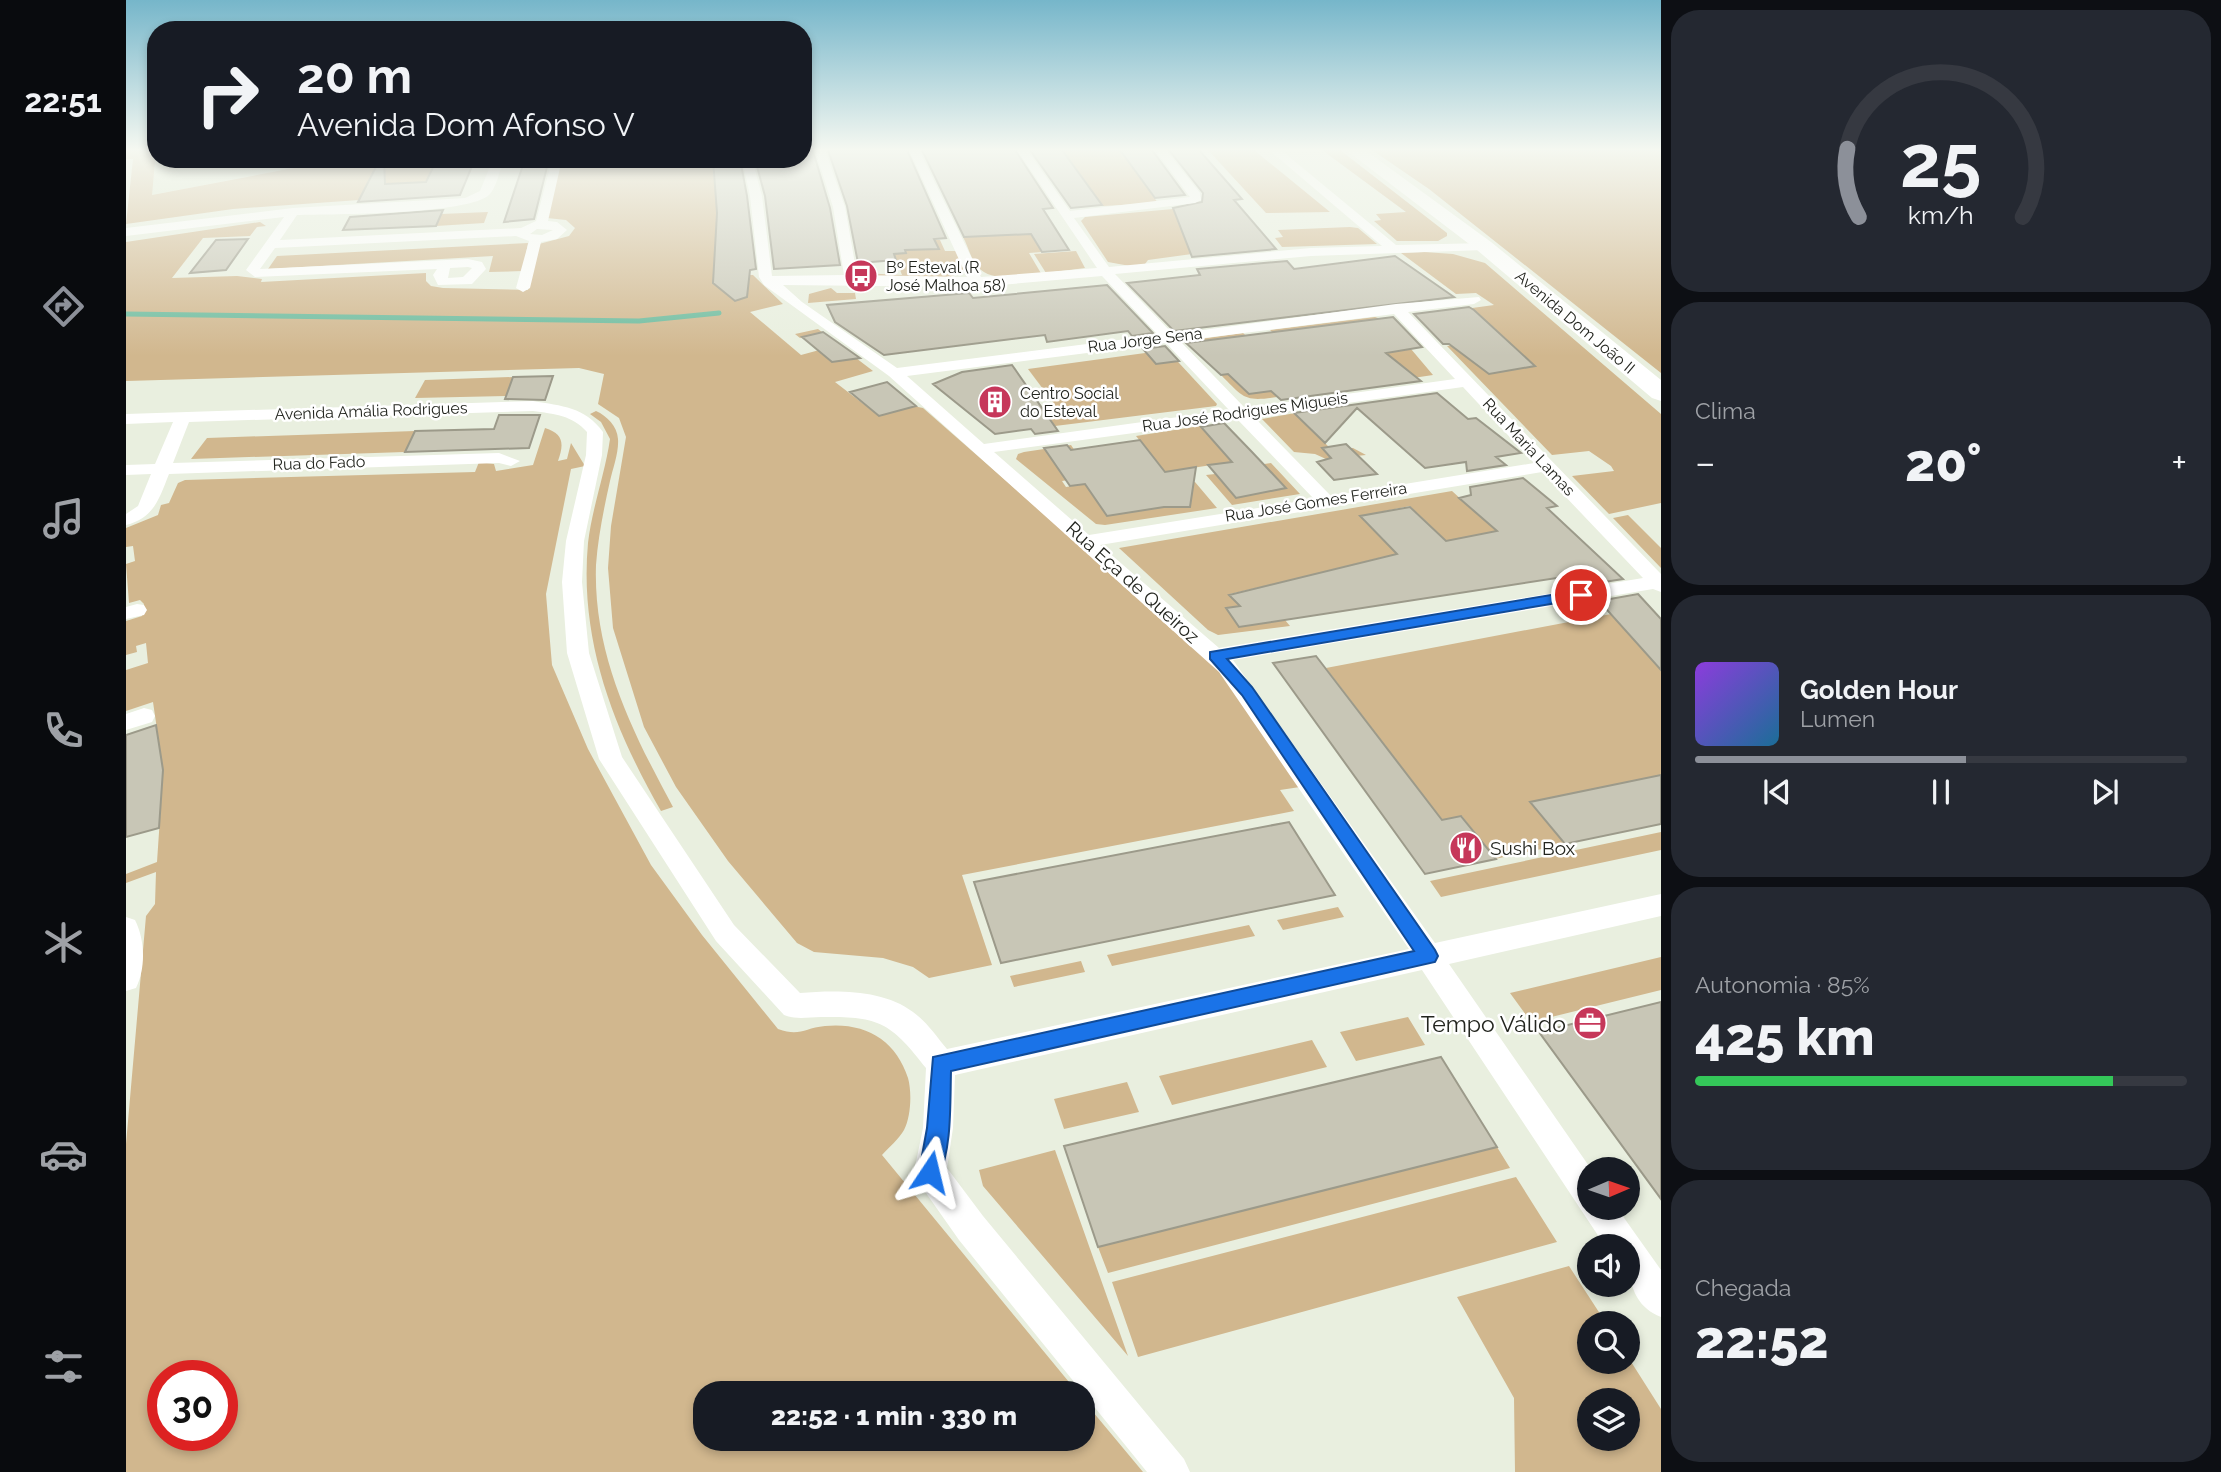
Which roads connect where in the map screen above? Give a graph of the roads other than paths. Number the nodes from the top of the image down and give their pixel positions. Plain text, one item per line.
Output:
1 (237, 219) edge
2 (288, 219) edge
3 (542, 219) edge
4 (758, 219) edge
5 (841, 219) edge
6 (947, 219) edge
7 (1068, 219) edge
8 (1360, 219) edge
9 (1447, 219) edge
10 (1461, 219) edge
11 (541, 224) junction
12 (126, 232) edge
13 (522, 232) junction
14 (536, 239) junction
15 (271, 244) junction
16 (1484, 246) junction
17 (1392, 248) junction
18 (445, 265) dead end
19 (1107, 274) junction
20 (829, 281) junction
21 (769, 282) junction
22 (852, 282) junction
23 (977, 283) junction
24 (523, 288) dead end
25 (1474, 300) dead end
26 (797, 305) junction
27 (1396, 308) junction
28 (1167, 337) junction
29 (894, 373) junction
30 (1661, 377) edge
31 (1467, 382) junction
32 (1661, 393) edge
33 (1241, 413) junction
34 (126, 419) edge
35 (181, 422) junction
36 (126, 429) edge
37 (595, 444) joint
38 (982, 449) junction
39 (510, 461) dead end
40 (1546, 466) junction
41 (160, 469) junction
42 (126, 470) edge
43 (1325, 500) junction
44 (126, 520) edge
45 (1087, 541) junction
46 (1659, 584) edge
47 (1216, 656) junction
48 (1661, 905) edge
49 (126, 928) edge
50 (1428, 956) junction
51 (126, 979) edge
52 (941, 1064) junction
53 (1577, 1176) edge
54 (1640, 1268) edge
55 (1661, 1300) edge
56 (1171, 1472) edge

1 - 12 street
2 - 15 street
3 - 11 street
4 - 21 street
5 - 22 street
6 - 23 street
7 - 19 street
8 - 17 street
9 - 16 main road, Avenida Dom João II
10 - 30 main road, Avenida Dom João II
11 - 13 street
11 - 14 street
13 - 14 street
13 - 15 street
14 - 24 street
15 - 18 street
16 - 17 street
16 - 32 main road, Avenida Dom João II
17 - 19 street
19 - 23 street
19 - 28 street
20 - 21 street
20 - 22 street
20 - 26 street
21 - 26 street, Rua Eça de Queiroz
22 - 23 street
25 - 27 street, Rua Jorge Sena
26 - 29 street, Rua Eça de Queiroz
27 - 28 street, Rua Jorge Sena
27 - 31 street, Rua Maria Lamas
28 - 29 street, Rua Jorge Sena
28 - 33 street
29 - 38 street, Rua Eça de Queiroz
31 - 33 street, Rua José Rodrigues Migueis
31 - 40 street, Rua Maria Lamas
33 - 38 street, Rua José Rodrigues Migueis
33 - 43 street
34 - 35 street, Avenida Amália Rodrigues
35 - 36 street, Avenida Amália Rodrigues
35 - 37 street, Avenida Amália Rodrigues
35 - 41 street
37 - 52 street, Avenida Amália Rodrigues
38 - 45 street, Rua Eça de Queiroz
39 - 41 street, Rua do Fado
40 - 43 street, Rua José Gomes Ferreira
40 - 46 street, Rua Maria Lamas
41 - 42 street, Rua do Fado
41 - 44 street
43 - 45 street, Rua José Gomes Ferreira
45 - 47 street, Rua Eça de Queiroz
46 - 47 street
47 - 50 street, Rua Eça de Queiroz
48 - 50 street
49 - 51 street
50 - 52 street
50 - 53 street, Rua Eça de Queiroz
52 - 56 street
54 - 55 street

